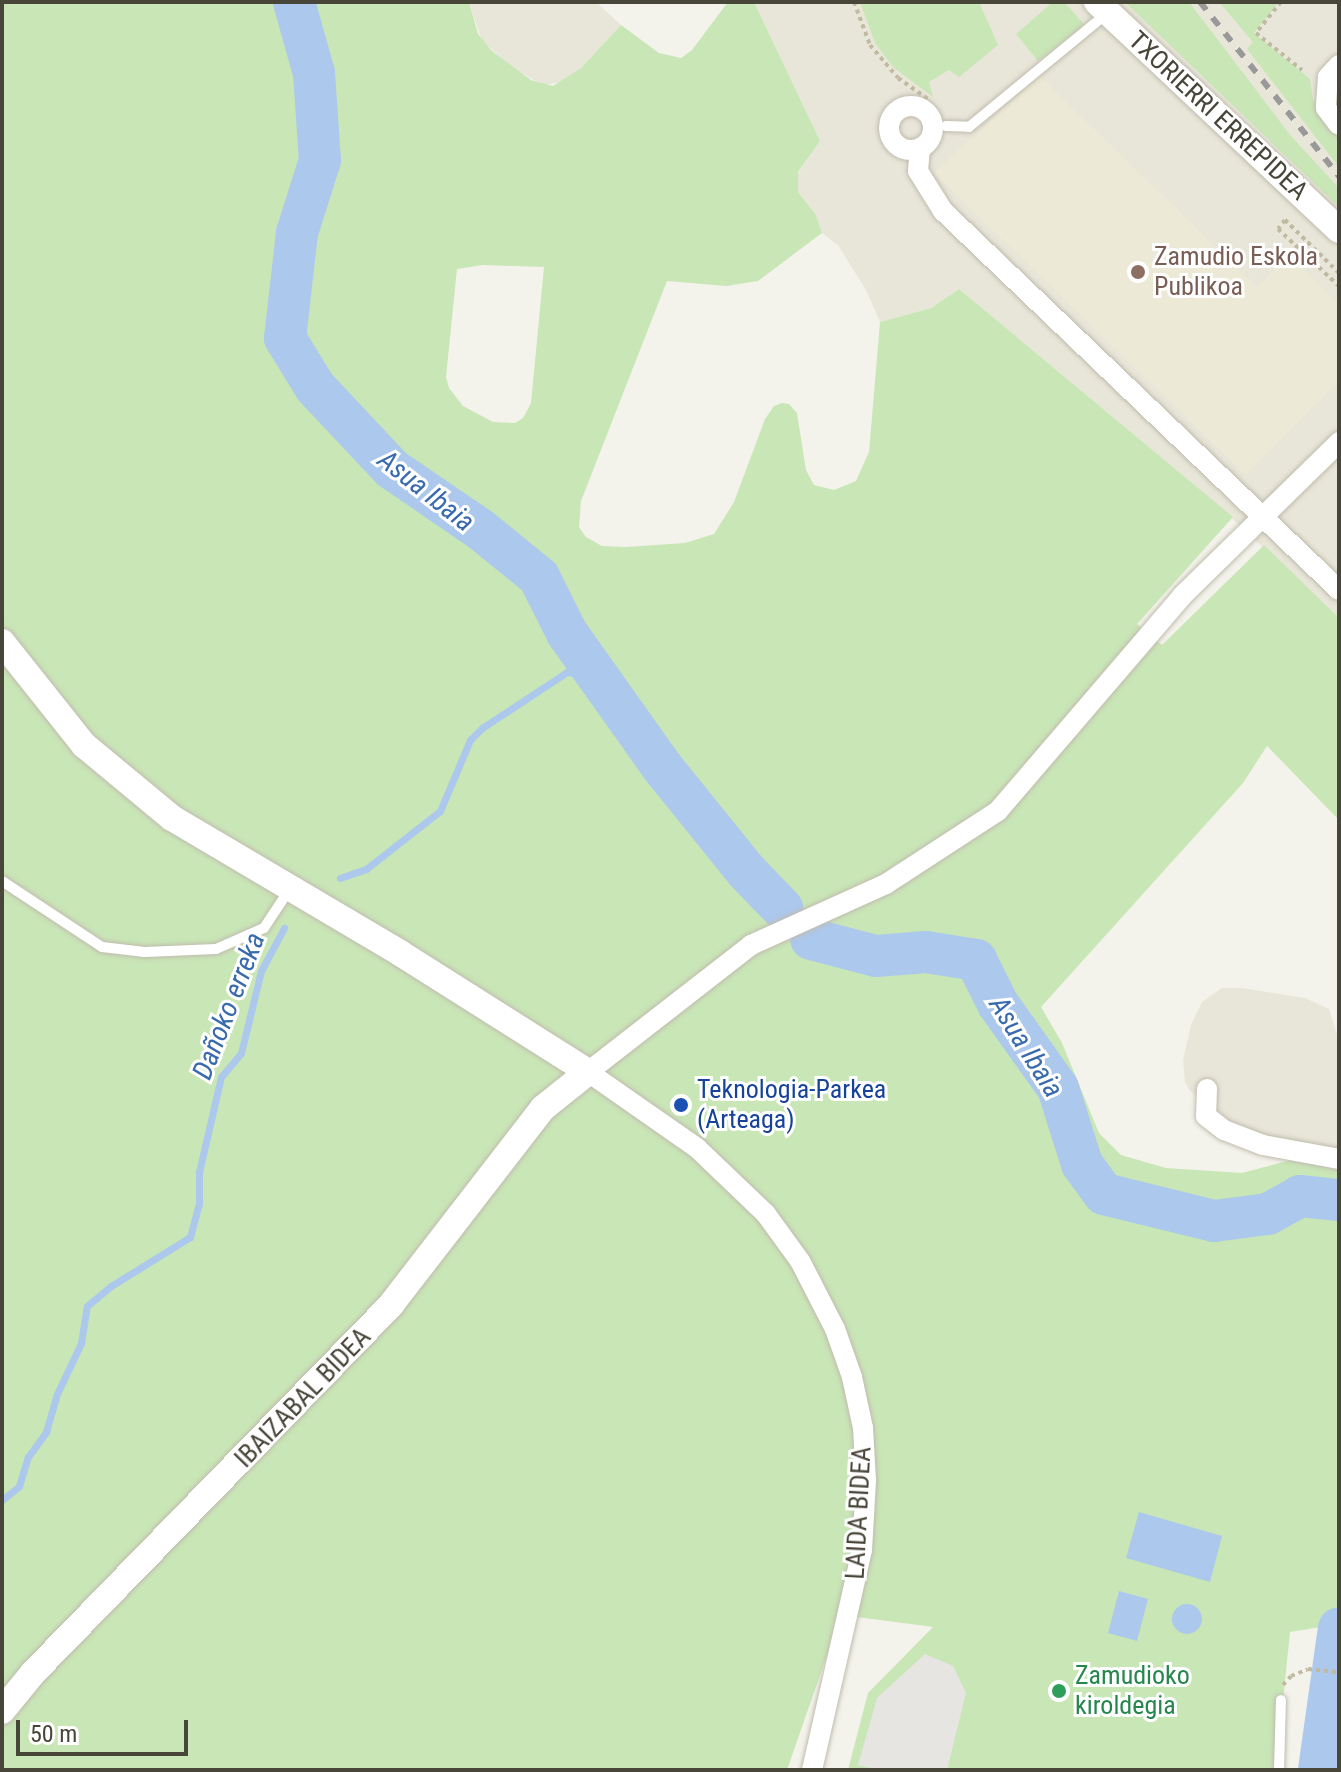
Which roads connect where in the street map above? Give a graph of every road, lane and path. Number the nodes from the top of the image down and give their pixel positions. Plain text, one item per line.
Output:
1 (854, 2) edge
2 (1281, 2) edge
3 (1102, 7) edge
4 (1339, 65) edge
5 (1302, 70) dead end
6 (930, 100) dead end
7 (1339, 125) edge
8 (946, 126) dead end
9 (920, 148) dead end
10 (1339, 230) edge
11 (1339, 273) edge
12 (1339, 286) edge
13 (1339, 442) edge
14 (1263, 518) junction
15 (1339, 590) edge
16 (2, 642) edge
17 (2, 881) edge
18 (290, 889) junction
19 (588, 1072) junction
20 (1207, 1089) dead end
21 (1339, 1159) edge
22 (1339, 1672) edge
23 (1281, 1700) joint
24 (2, 1711) edge
25 (812, 1770) edge
26 (1279, 1770) edge

1 - 6 path
2 - 5 path
3 - 8 lane
3 - 10 street, TXORIERRI ERREPIDEA
4 - 7 street
9 - 14 street
11 - 12 path
13 - 14 street
14 - 15 street
14 - 19 street
16 - 18 street
17 - 18 lane
18 - 19 street
19 - 24 street, IBAIZABAL BIDEA
19 - 25 street, LAIDA BIDEA
20 - 21 street
22 - 23 path
23 - 26 lane

